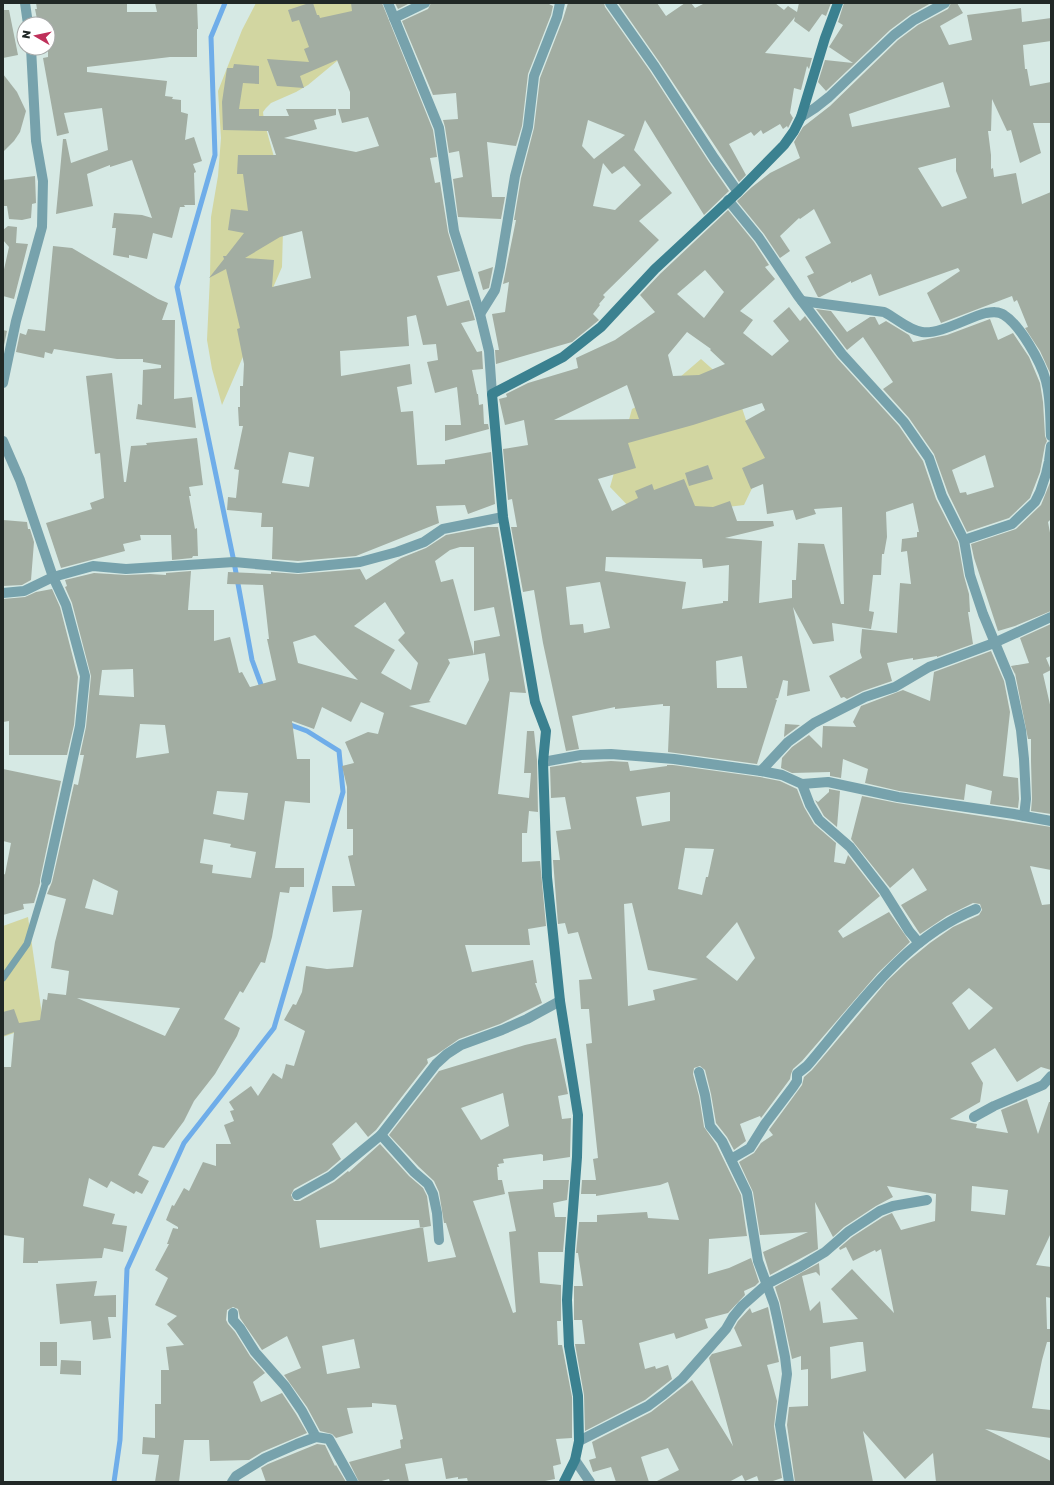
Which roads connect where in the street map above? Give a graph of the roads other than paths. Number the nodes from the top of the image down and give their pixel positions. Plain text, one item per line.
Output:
1 (25, 3) edge
2 (388, 3) edge
3 (425, 3) edge
4 (560, 3) edge
5 (610, 3) edge
6 (838, 3) edge
7 (945, 3) edge
8 (27, 16) edge
9 (394, 18) junction
10 (31, 56) edge
11 (801, 117) junction
12 (738, 192) junction
13 (728, 200) junction
14 (802, 301) junction
15 (480, 314) junction
16 (3, 383) edge
17 (492, 394) junction
18 (1051, 436) edge
19 (3, 441) edge
20 (1051, 446) edge
21 (503, 517) junction
22 (964, 540) junction
23 (53, 577) junction
24 (3, 593) edge
25 (1051, 617) edge
26 (994, 643) junction
27 (543, 762) junction
28 (761, 771) junction
29 (802, 784) junction
30 (1024, 816) junction
31 (1051, 821) edge
32 (46, 881) joint
33 (976, 909) dead end
34 (919, 943) junction
35 (3, 978) edge
36 (560, 1001) junction
37 (699, 1072) dead end
38 (1051, 1076) edge
39 (974, 1117) dead end
40 (381, 1135) junction
41 (731, 1158) junction
42 (297, 1195) dead end
43 (927, 1200) dead end
44 (439, 1240) dead end
45 (767, 1284) junction
46 (233, 1313) dead end
47 (316, 1437) junction
48 (579, 1441) junction
49 (575, 1460) junction
50 (232, 1482) edge
51 (353, 1482) edge
52 (564, 1482) edge
53 (590, 1482) edge
54 (789, 1482) edge

1 - 8 street
2 - 9 street
3 - 9 street
4 - 15 street
5 - 12 street
6 - 11 street
7 - 11 street
9 - 15 street
10 - 16 street
11 - 12 street
12 - 13 street
13 - 14 street
13 - 17 street
14 - 18 street
14 - 22 street
15 - 17 street
17 - 21 street
19 - 23 street
20 - 22 street
21 - 23 street
21 - 27 street
22 - 26 street
23 - 24 street
23 - 32 street
25 - 26 street
26 - 28 street
26 - 30 street
27 - 28 street
27 - 36 street
28 - 29 street
29 - 30 street
29 - 34 street
30 - 31 street
32 - 35 lane
33 - 34 street
34 - 41 street
36 - 40 street
36 - 48 street
37 - 41 street
38 - 39 street
40 - 42 street
40 - 44 street
41 - 45 street
43 - 45 street
45 - 48 street
45 - 54 street
46 - 47 street
47 - 50 street
47 - 51 street
48 - 49 street
49 - 52 street
49 - 53 street

